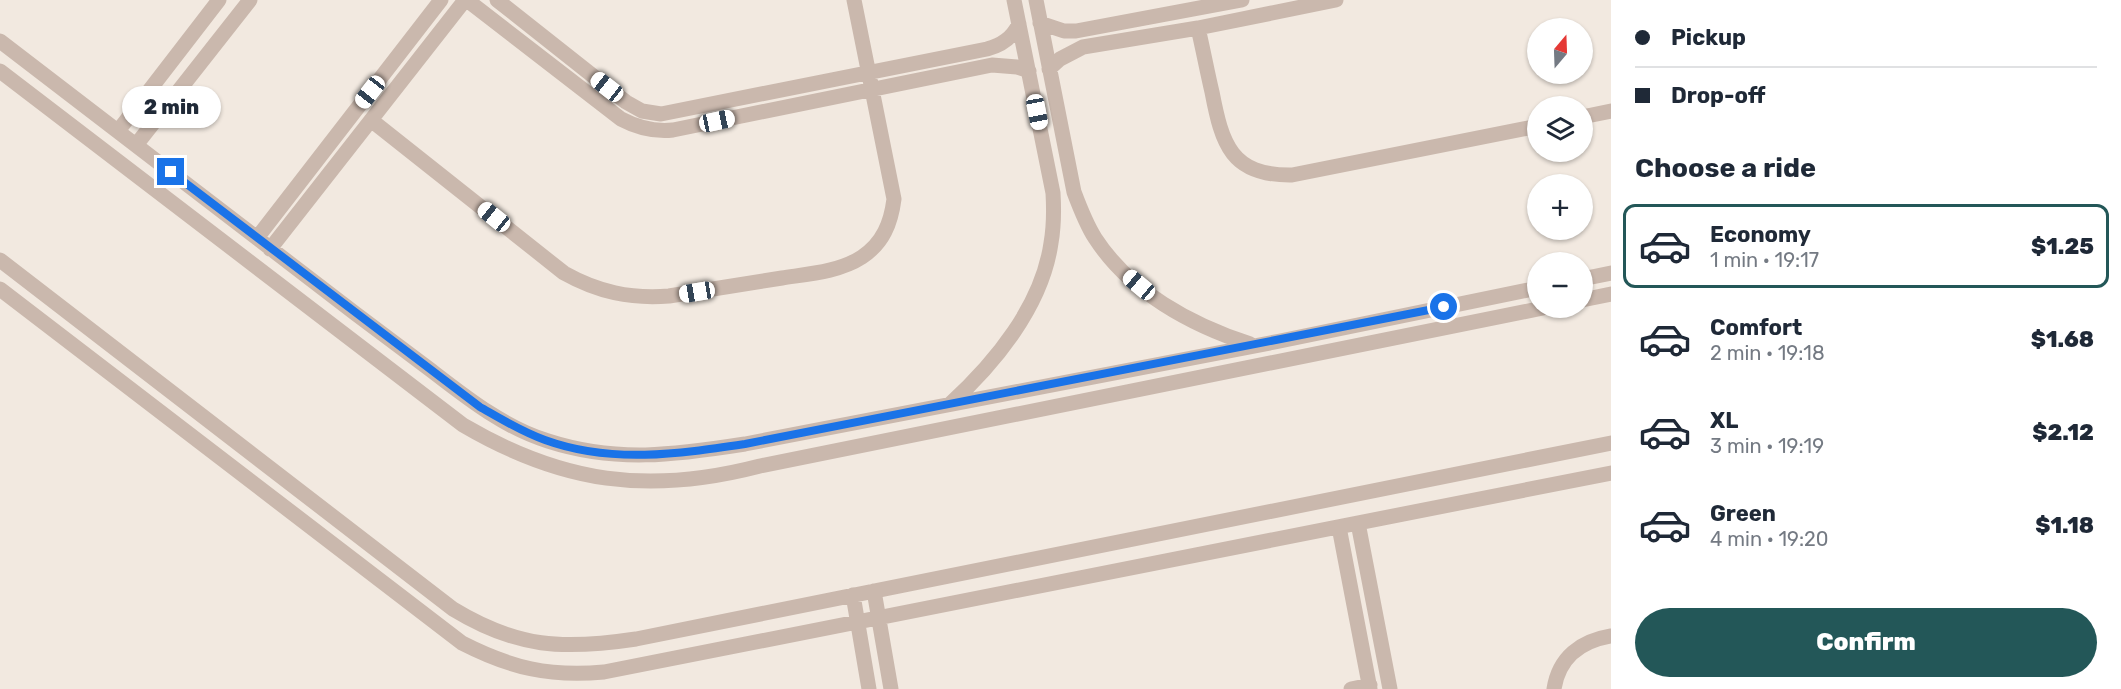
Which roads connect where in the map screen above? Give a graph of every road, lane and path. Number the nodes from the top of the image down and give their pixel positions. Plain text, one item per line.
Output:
1 (219, 0) edge
2 (250, 0) edge
3 (441, 0) edge
4 (466, 0) edge
5 (497, 0) edge
6 (854, 0) edge
7 (1014, 0) edge
8 (1036, 0) edge
9 (1242, 0) edge
10 (1335, 0) edge
11 (1040, 23) junction
12 (1019, 24) junction
13 (1198, 28) junction
14 (0, 41) edge
15 (1049, 69) junction
16 (0, 70) edge
17 (1029, 71) junction
18 (868, 73) junction
19 (872, 89) junction
20 (1611, 111) edge
21 (1593, 115) edge
22 (371, 120) junction
23 (1527, 128) edge
24 (118, 131) junction
25 (136, 145) junction
26 (257, 238) junction
27 (270, 249) junction
28 (0, 260) edge
29 (1611, 273) edge
30 (1593, 277) edge
31 (0, 289) edge
32 (1527, 290) edge
33 (1611, 294) edge
34 (1593, 298) edge
35 (1527, 311) edge
36 (1253, 345) junction
37 (950, 405) junction
38 (1611, 443) edge
39 (1611, 473) edge
40 (1358, 523) junction
41 (1339, 527) junction
42 (874, 591) junction
43 (853, 595) junction
44 (879, 618) junction
45 (857, 622) junction
46 (1611, 636) edge
47 (1370, 687) edge
48 (868, 689) edge
49 (891, 689) edge
50 (1351, 689) edge
51 (1390, 689) edge
52 (1554, 689) edge

1 - 24 street
2 - 25 street
3 - 26 street
4 - 19 street
4 - 22 street
5 - 18 street
6 - 18 street
7 - 12 street
8 - 11 street
9 - 11 street
10 - 13 street
11 - 15 street
12 - 17 street
12 - 18 street
13 - 15 street
13 - 23 street
14 - 24 street
15 - 36 street
16 - 35 street
17 - 19 street
17 - 37 street
18 - 19 street
19 - 22 street
20 - 21 street
22 - 27 street
24 - 25 street
25 - 26 street
26 - 27 street
27 - 37 street
28 - 43 street
29 - 30 street
31 - 45 street
32 - 36 street
33 - 34 street
36 - 37 street
38 - 42 street
39 - 40 street
40 - 41 street
40 - 51 street
41 - 44 street
41 - 47 street
42 - 43 street
42 - 44 street
43 - 45 street
44 - 45 street
44 - 49 street
45 - 48 street
46 - 52 street
47 - 50 street

